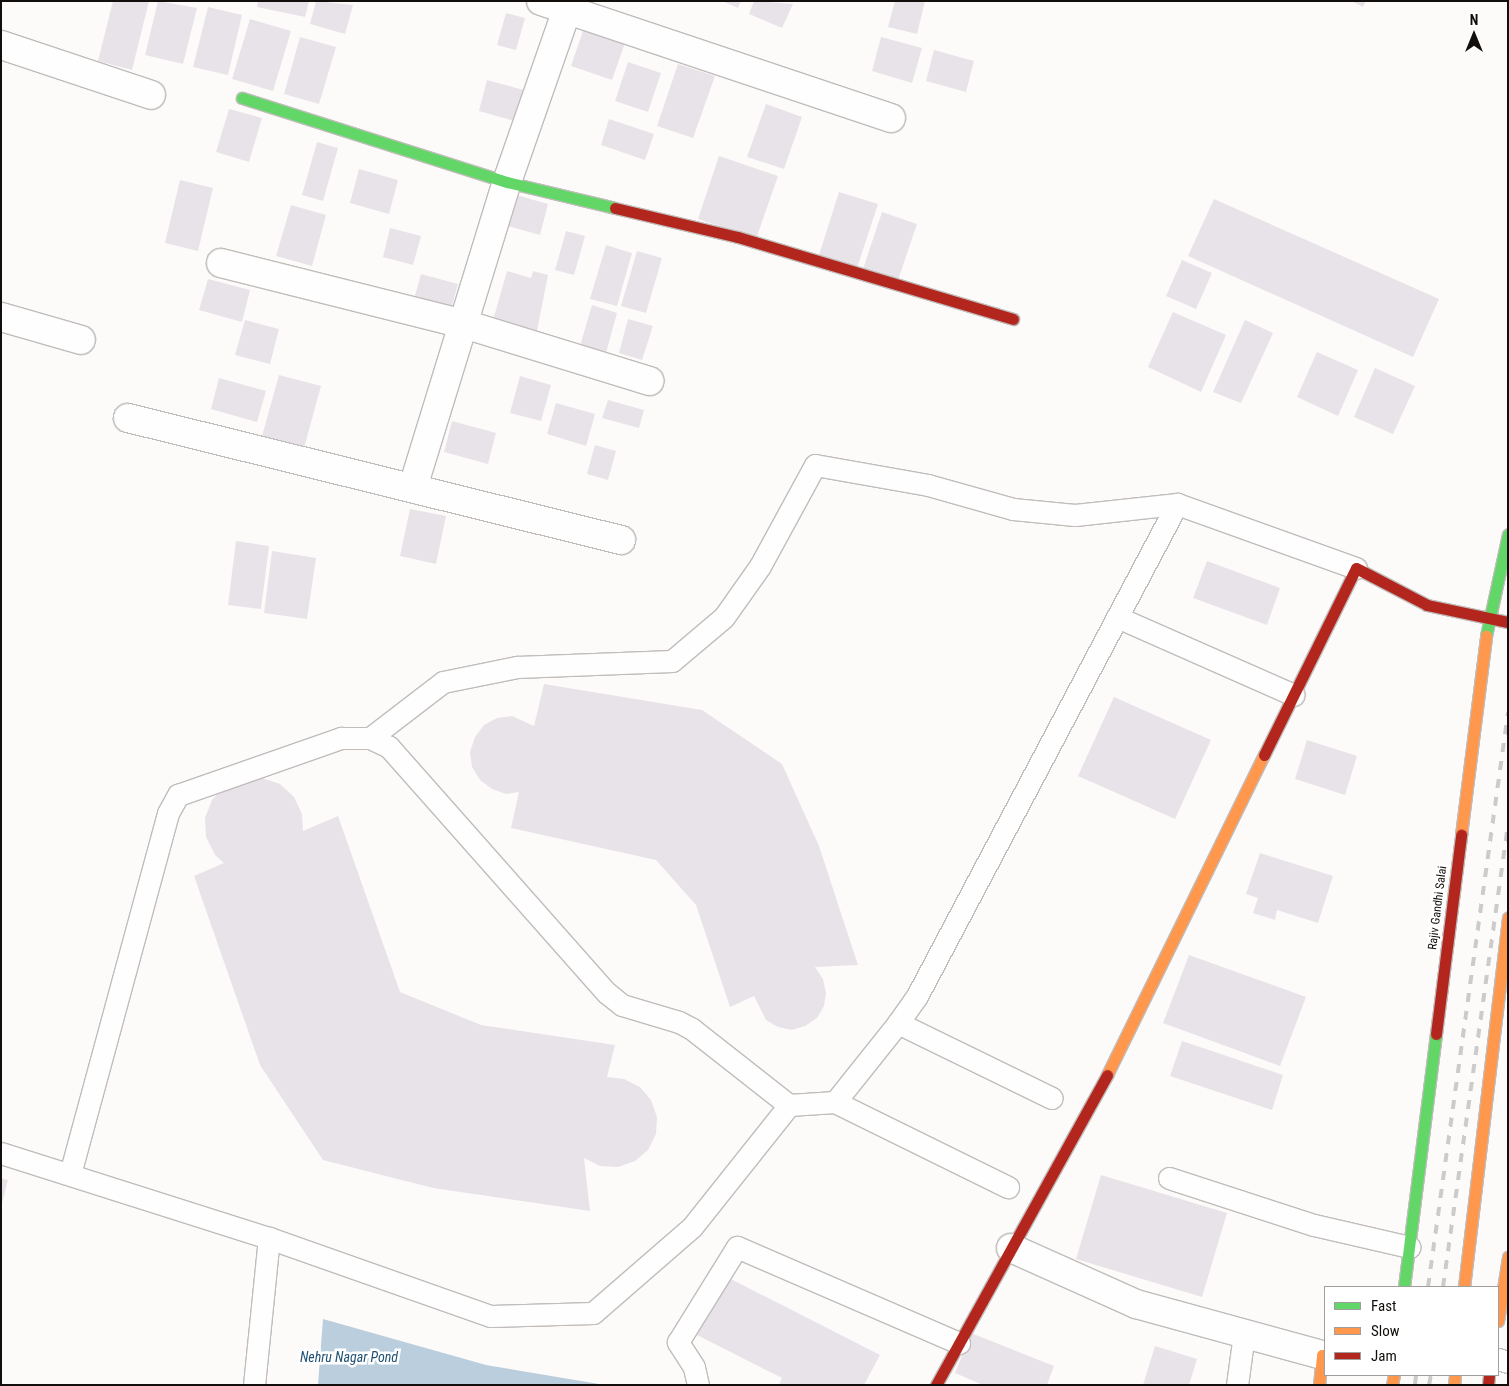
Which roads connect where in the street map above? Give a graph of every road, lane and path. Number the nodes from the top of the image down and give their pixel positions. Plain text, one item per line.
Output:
1 (541, 1) edge
2 (569, 5) edge
3 (1, 45) edge
4 (151, 95) dead end
5 (242, 98) dead end
6 (891, 118) dead end
7 (507, 182) junction
8 (221, 264) dead end
9 (1, 318) edge
10 (1013, 319) dead end
11 (464, 324) junction
12 (81, 340) dead end
13 (649, 381) dead end
14 (128, 418) dead end
15 (413, 487) junction
16 (1177, 504) junction
17 (1508, 534) edge
18 (621, 540) dead end
19 (1356, 568) junction
20 (1117, 617) junction
21 (1488, 618) junction
22 (1508, 622) edge
23 (1294, 695) junction
24 (370, 738) junction
25 (1508, 918) edge
26 (898, 1023) junction
27 (1491, 1052) junction
28 (1508, 1053) edge
29 (1052, 1098) dead end
30 (835, 1102) junction
31 (789, 1105) junction
32 (1, 1153) edge
33 (70, 1174) junction
34 (1169, 1178) dead end
35 (1008, 1187) dead end
36 (269, 1238) junction
37 (1409, 1247) junction
38 (1011, 1248) junction
39 (1508, 1257) edge
40 (1404, 1286) edge
41 (1464, 1286) edge
42 (1499, 1315) edge
43 (1244, 1334) junction
44 (959, 1343) junction
45 (1324, 1356) edge
46 (254, 1385) edge
47 (698, 1385) edge
48 (936, 1385) edge
49 (1237, 1385) edge
50 (1319, 1385) edge

1 - 2 street
2 - 6 street
2 - 7 street
3 - 4 street
5 - 7 street
7 - 10 street
7 - 11 street
8 - 11 street
9 - 12 street
11 - 13 street
11 - 15 street
14 - 15 street
15 - 18 street
16 - 19 lane
16 - 20 lane
16 - 24 lane
17 - 21 street, Rajiv Gandhi Salai
19 - 21 street
19 - 23 street
20 - 23 lane
20 - 26 lane
21 - 22 street
21 - 37 street, Rajiv Gandhi Salai
23 - 38 street
24 - 31 lane
24 - 33 lane
25 - 27 street
26 - 29 lane
26 - 30 lane
27 - 28 street
27 - 41 street
30 - 31 lane
30 - 35 lane
31 - 36 lane
32 - 33 lane
33 - 36 lane
34 - 37 lane
36 - 46 lane
37 - 40 street, Rajiv Gandhi Salai
38 - 43 street
38 - 44 street
39 - 42 street
43 - 45 street
43 - 49 lane
44 - 47 lane
44 - 48 street
45 - 50 street

